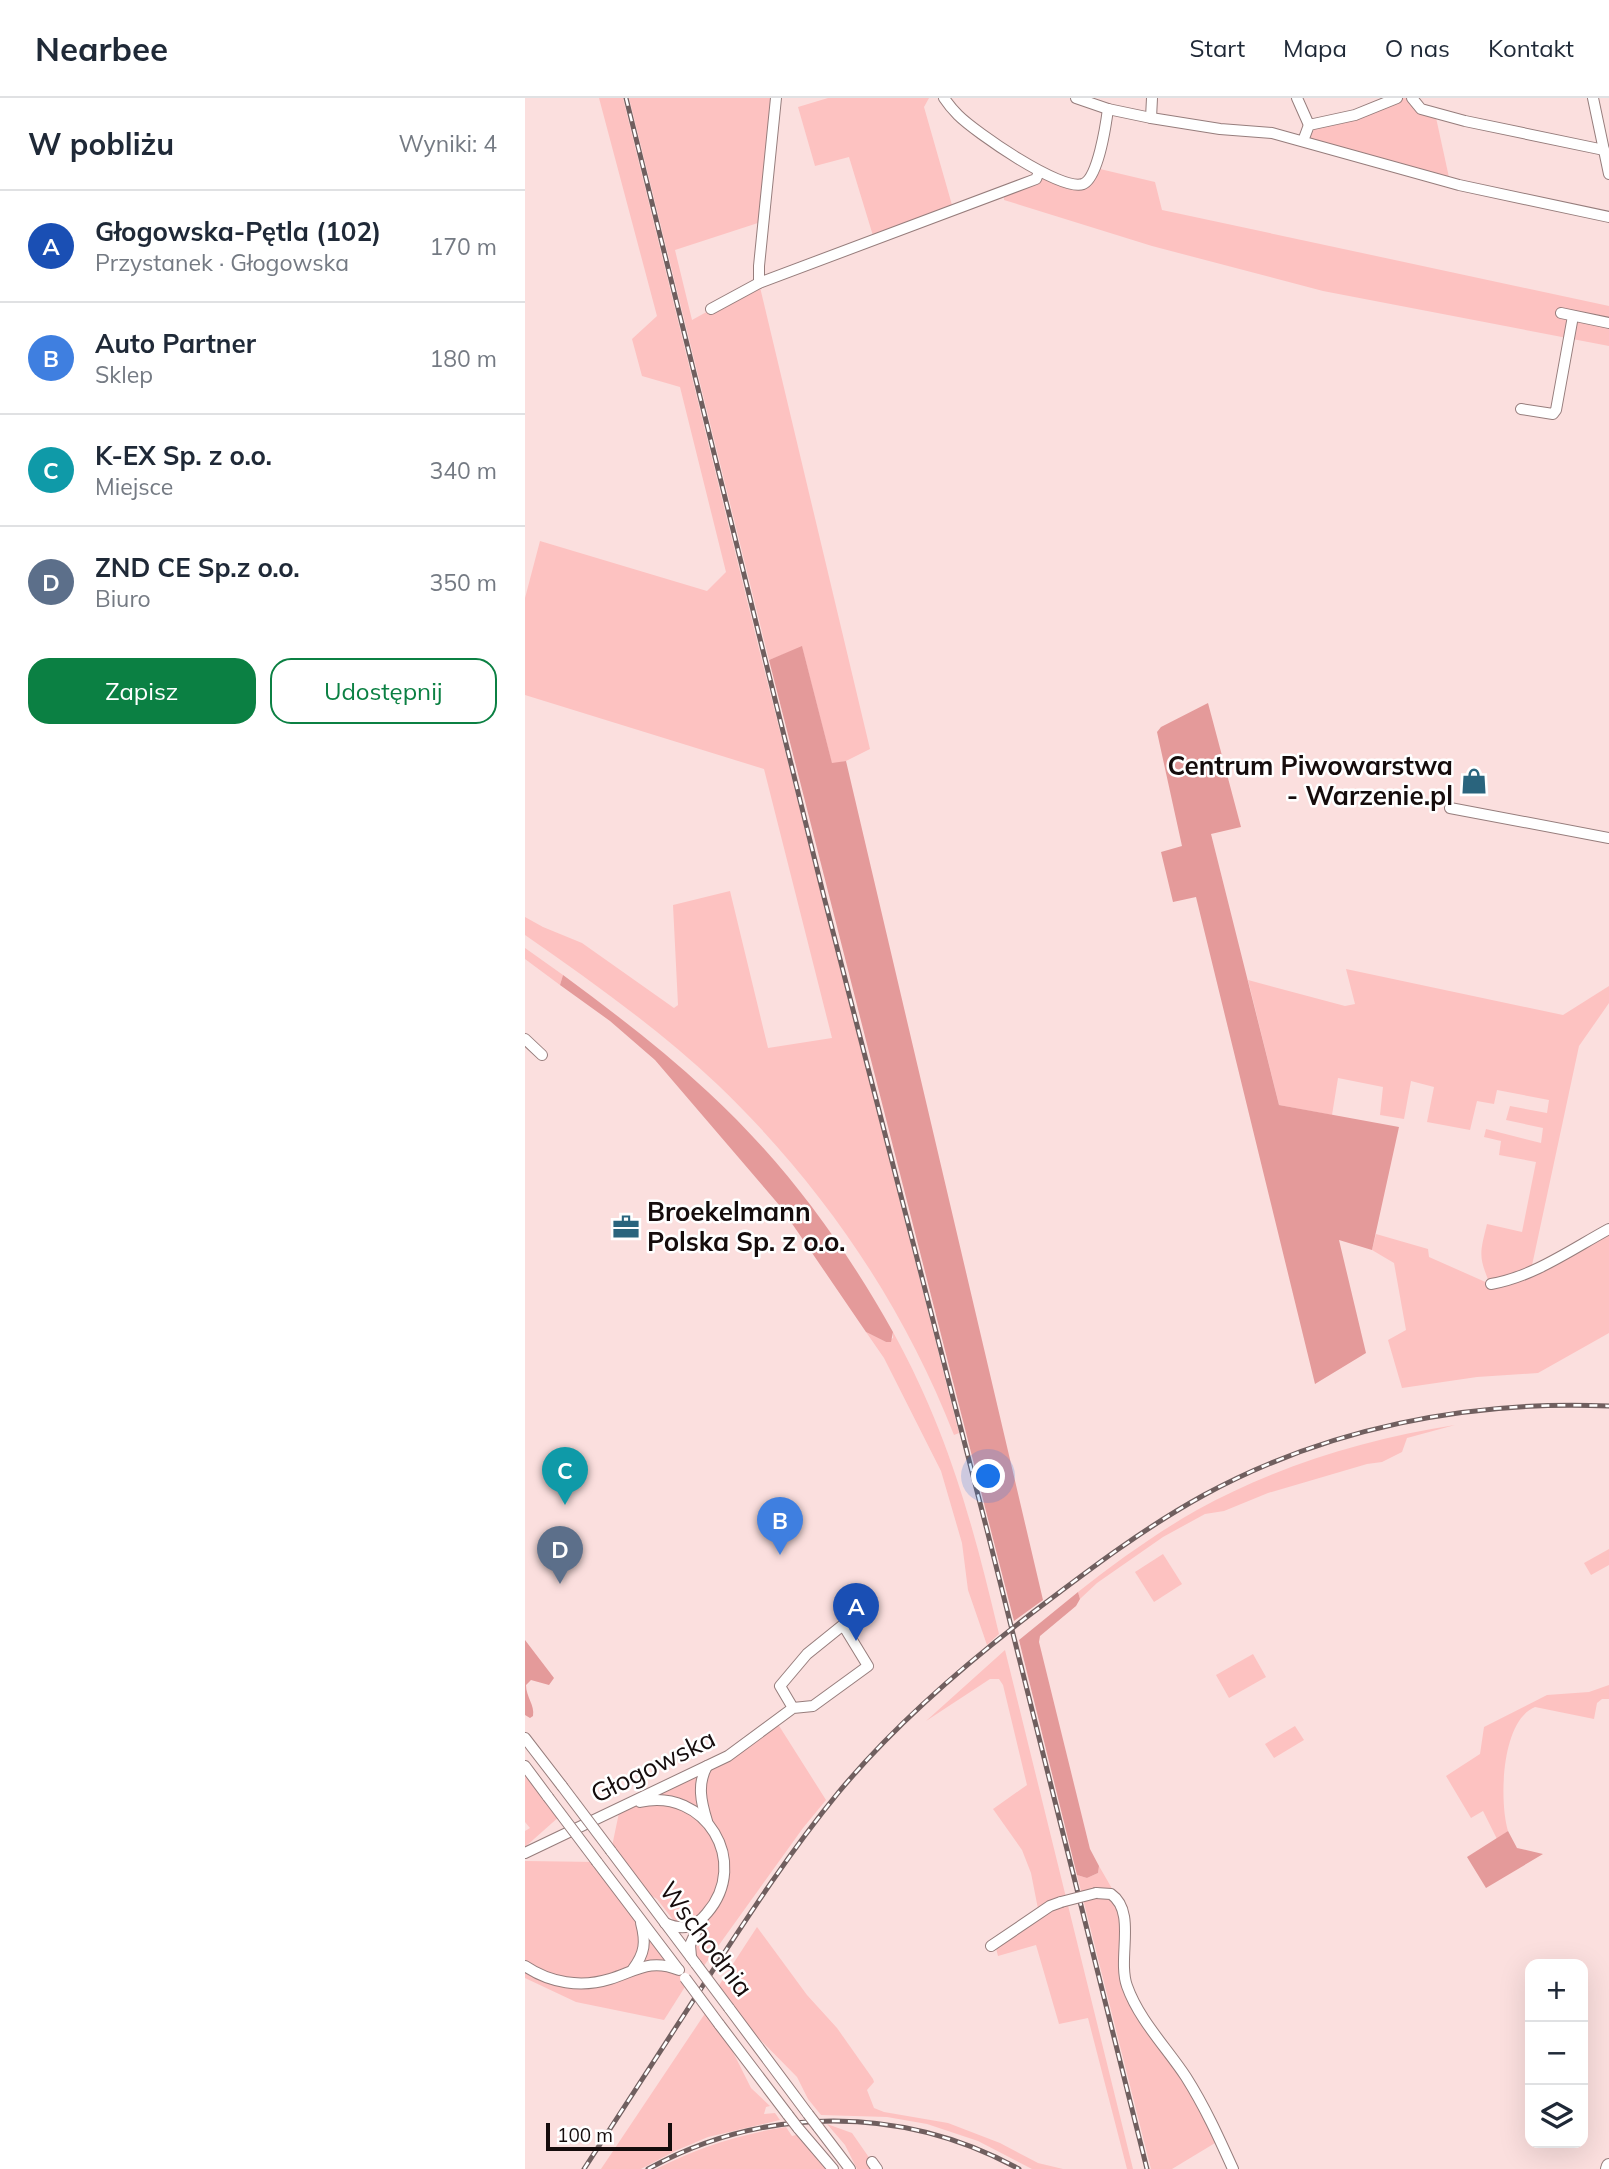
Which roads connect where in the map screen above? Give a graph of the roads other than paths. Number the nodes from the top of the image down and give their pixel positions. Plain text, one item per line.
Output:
1 (776, 98) edge
2 (944, 98) edge
3 (1076, 98) edge
4 (1151, 98) edge
5 (1297, 98) edge
6 (1397, 98) edge
7 (1412, 98) edge
8 (1593, 98) edge
9 (1108, 109) junction
10 (1151, 118) junction
11 (1309, 125) junction
12 (1303, 141) junction
13 (1604, 150) junction
14 (1039, 172) junction
15 (1609, 174) edge
16 (1609, 217) edge
17 (759, 283) junction
18 (711, 309) dead end
19 (1561, 313) dead end
20 (1573, 316) junction
21 (1609, 323) edge
22 (1521, 409) dead end
23 (1450, 808) dead end
24 (1609, 838) edge
25 (525, 1039) edge
26 (542, 1055) dead end
27 (1609, 1229) edge
28 (1491, 1284) dead end
29 (793, 1708) junction
30 (525, 1738) edge
31 (525, 1766) edge
32 (707, 1766) junction
33 (621, 1808) junction
34 (709, 1824) junction
35 (525, 1853) edge
36 (639, 1917) junction
37 (701, 1920) junction
38 (665, 1923) junction
39 (991, 1946) dead end
40 (694, 1962) junction
41 (525, 1966) edge
42 (633, 1969) junction
43 (682, 1974) junction
44 (833, 2169) edge
45 (850, 2169) edge
46 (1233, 2169) edge

1 - 17 street
2 - 14 street
3 - 9 street
4 - 10 street
5 - 11 street
6 - 11 street
7 - 13 street
8 - 13 street
9 - 10 street
9 - 14 street
10 - 12 street
11 - 12 street
12 - 16 street
13 - 15 street
14 - 17 street
17 - 18 street
19 - 20 street
20 - 21 street
20 - 22 street
23 - 24 street
25 - 26 street
27 - 28 street
29 - 29 street, Głogowska
29 - 32 street, Głogowska
30 - 38 street, Wschodnia, bridge
31 - 36 street, Wschodnia, bridge
32 - 33 street, Głogowska
32 - 34 street
33 - 34 street
33 - 35 street, Głogowska
34 - 37 street
36 - 42 street
36 - 43 street, Wschodnia
37 - 38 street
37 - 40 street
38 - 40 street, Wschodnia
39 - 46 street, bridge
40 - 45 street, Wschodnia, bridge
41 - 42 street
42 - 43 street
43 - 44 street, Wschodnia, bridge

